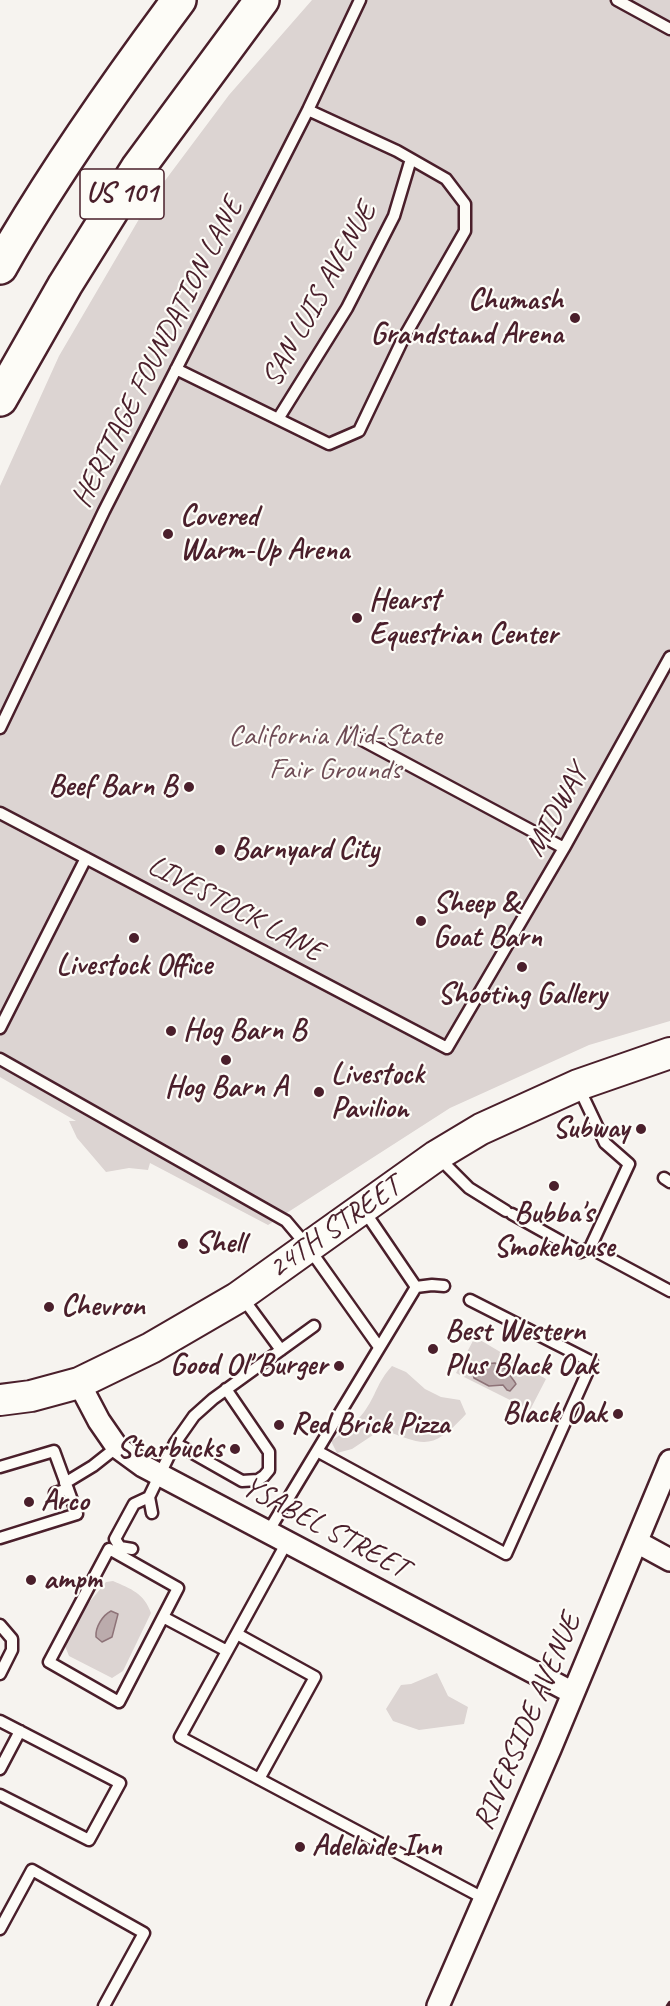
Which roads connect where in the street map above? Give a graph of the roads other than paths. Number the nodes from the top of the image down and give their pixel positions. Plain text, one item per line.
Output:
1 (179, 0) edge
2 (262, 0) edge
3 (360, 0) edge
4 (617, 0) edge
5 (670, 29) edge
6 (308, 110) junction
7 (411, 159) junction
8 (0, 267) edge
9 (176, 369) junction
10 (0, 399) edge
11 (278, 418) junction
12 (670, 657) edge
13 (0, 728) edge
14 (351, 734) dead end
15 (0, 813) edge
16 (564, 848) junction
17 (87, 858) junction
18 (0, 1028) edge
19 (447, 1048) joint
20 (670, 1053) edge
21 (0, 1059) edge
22 (578, 1085) junction
23 (436, 1156) junction
24 (363, 1208) junction
25 (308, 1247) junction
26 (590, 1248) junction
27 (444, 1286) dead end
28 (416, 1287) junction
29 (670, 1291) edge
30 (241, 1295) junction
31 (470, 1300) dead end
32 (314, 1326) dead end
33 (380, 1347) junction
34 (280, 1350) junction
35 (79, 1383) junction
36 (226, 1389) junction
37 (0, 1400) edge
38 (175, 1443) junction
39 (117, 1447) junction
40 (317, 1451) junction
41 (670, 1461) edge
42 (0, 1467) edge
43 (160, 1475) junction
44 (67, 1486) junction
45 (56, 1493) dead end
46 (149, 1497) junction
47 (152, 1513) dead end
48 (268, 1532) junction
49 (0, 1538) edge
50 (287, 1542) junction
51 (637, 1542) junction
52 (132, 1549) dead end
53 (118, 1550) junction
54 (670, 1560) edge
55 (163, 1617) junction
56 (0, 1625) edge
57 (237, 1634) junction
58 (227, 1651) junction
59 (0, 1674) edge
60 (573, 1693) junction
61 (0, 1721) edge
62 (20, 1731) junction
63 (0, 1769) edge
64 (259, 1779) junction
65 (0, 1795) edge
66 (485, 1899) junction
67 (0, 1929) edge
68 (104, 2006) edge
69 (438, 2006) edge

1 - 8 highway, US 101
2 - 10 highway, US 101
3 - 6 lane, HERITAGE FOUNDATION LANE
4 - 5 lane
6 - 7 lane, SAN LUIS AVENUE
6 - 9 lane, HERITAGE FOUNDATION LANE
7 - 11 lane, SAN LUIS AVENUE
7 - 11 lane, SAN LUIS AVENUE
9 - 11 lane, SAN LUIS AVENUE
9 - 13 lane, HERITAGE FOUNDATION LANE
12 - 16 lane, MIDWAY
14 - 16 lane
15 - 17 lane, LIVESTOCK LANE
16 - 19 lane, MIDWAY
17 - 18 lane
17 - 19 lane, LIVESTOCK LANE
20 - 22 main road, 24TH STREET
21 - 25 lane
22 - 23 main road, 24TH STREET
22 - 26 lane
23 - 24 main road, 24TH STREET
23 - 26 lane
24 - 25 main road, 24TH STREET
24 - 28 lane
25 - 30 main road, 24TH STREET
25 - 33 lane
26 - 29 lane
27 - 28 lane
28 - 33 lane
30 - 34 lane
30 - 35 main road, 24TH STREET
31 - 40 lane
32 - 34 lane
33 - 40 lane
34 - 36 lane
35 - 37 main road, 24TH STREET
35 - 39 street, YSABEL STREET
36 - 38 lane
36 - 38 lane
38 - 43 lane
39 - 43 street, YSABEL STREET
39 - 44 lane
40 - 48 lane
41 - 51 street, RIVERSIDE AVENUE
42 - 44 lane
43 - 46 lane
43 - 48 street, YSABEL STREET
44 - 45 lane
44 - 49 lane
46 - 47 lane
46 - 53 lane
48 - 50 street, YSABEL STREET
50 - 57 lane
50 - 60 street, YSABEL STREET
51 - 54 street
51 - 60 street, RIVERSIDE AVENUE
52 - 53 lane
53 - 55 lane
53 - 55 lane
55 - 58 lane
56 - 59 lane
57 - 58 lane
57 - 64 lane
58 - 64 lane
60 - 66 street, RIVERSIDE AVENUE
61 - 62 lane
62 - 63 lane
62 - 65 lane
64 - 66 lane
66 - 69 street, RIVERSIDE AVENUE
67 - 68 lane

